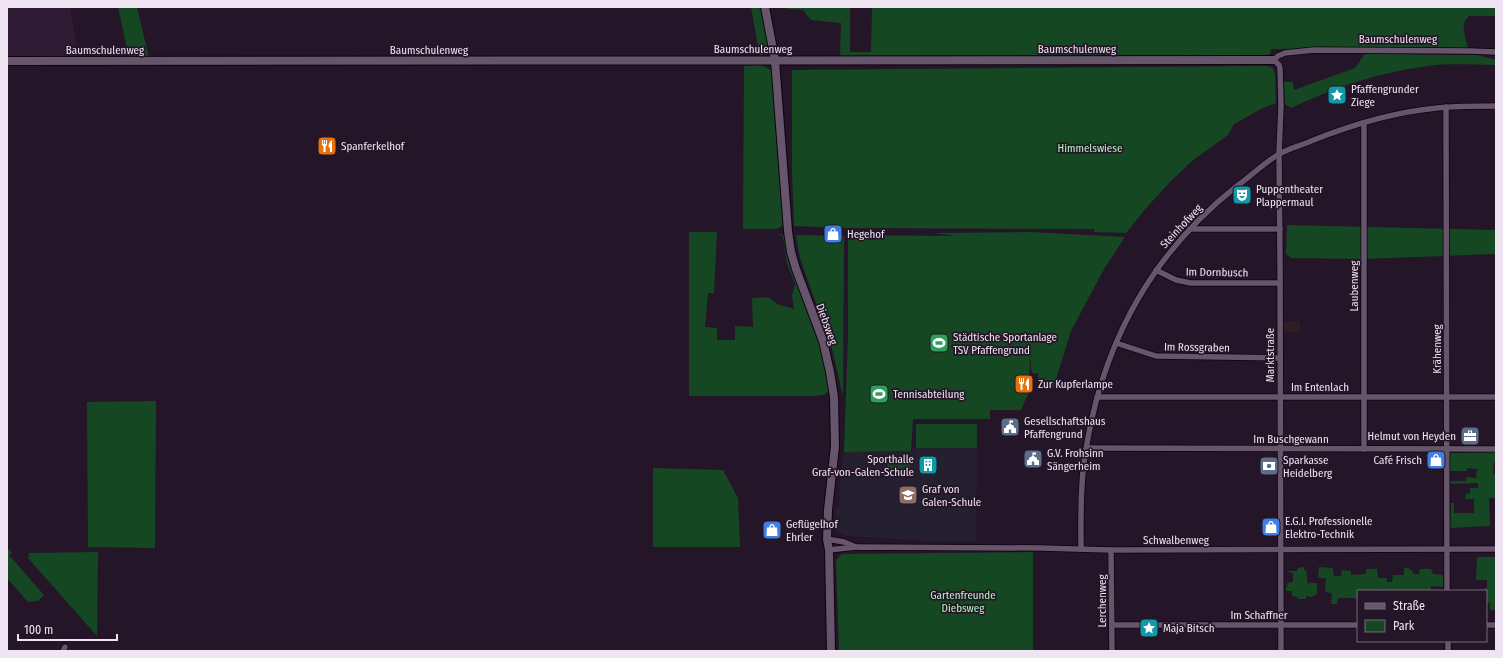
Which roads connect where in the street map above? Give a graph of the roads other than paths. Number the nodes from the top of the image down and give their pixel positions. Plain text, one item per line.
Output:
1 (765, 7) edge
2 (1496, 52) edge
3 (775, 60) junction
4 (1274, 60) junction
5 (7, 61) edge
6 (1496, 106) edge
7 (1446, 107) junction
8 (1364, 123) junction
9 (1279, 154) junction
10 (1190, 229) junction
11 (1280, 229) junction
12 (1156, 270) junction
13 (1280, 283) junction
14 (1116, 343) junction
15 (1280, 358) junction
16 (1097, 397) junction
17 (1280, 397) junction
18 (1364, 397) junction
19 (1447, 397) junction
20 (1496, 397) edge
21 (1087, 448) junction
22 (1281, 449) junction
23 (1364, 449) junction
24 (1448, 449) junction
25 (1496, 449) edge
26 (827, 539) junction
27 (856, 547) junction
28 (831, 549) junction
29 (1081, 549) junction
30 (1446, 549) junction
31 (1496, 549) edge
32 (1111, 550) junction
33 (1281, 550) junction
34 (1447, 590) edge
35 (1112, 625) junction
36 (1280, 625) junction
37 (1357, 625) edge
38 (831, 651) edge
39 (1112, 651) edge
40 (1281, 651) edge

1 - 3 street, Diebsweg
2 - 4 street, Baumschulenweg
3 - 4 street, Baumschulenweg
3 - 5 street, Baumschulenweg
3 - 26 street, Diebsweg
4 - 9 street, Marktstraße
6 - 7 street, Steinhofweg
7 - 8 street, Steinhofweg
7 - 19 street, Krähenweg
8 - 9 street, Steinhofweg
8 - 18 street, Laubenweg
9 - 10 street, Steinhofweg
9 - 11 street, Marktstraße
10 - 11 street
10 - 12 street, Steinhofweg
11 - 13 street, Marktstraße
12 - 13 street, Im Dornbusch
12 - 14 street, Steinhofweg
13 - 15 street, Marktstraße
14 - 15 street, Im Rossgraben
14 - 16 street, Steinhofweg
15 - 17 street, Marktstraße
16 - 17 street, Im Entenlach
16 - 21 street, Steinhofweg
17 - 18 street, Im Entenlach
17 - 22 street, Marktstraße
18 - 19 street, Im Entenlach
18 - 23 street, Laubenweg
19 - 20 street, Im Entenlach
19 - 24 street, Krähenweg
21 - 22 street, Im Buschgewann
21 - 29 street, Steinhofweg
22 - 23 street, Im Buschgewann
22 - 33 street, Marktstraße
23 - 24 street, Im Buschgewann
24 - 25 street, Im Buschgewann
24 - 30 street, Krähenweg
26 - 27 street, Schwalbenweg
26 - 28 street, Diebsweg
27 - 28 street, Schwalbenweg
27 - 29 street, Schwalbenweg
28 - 38 street, Diebsweg
29 - 32 street, Schwalbenweg
30 - 31 street, Schwalbenweg
30 - 33 street, Schwalbenweg
30 - 34 street, Krähenweg
32 - 33 street, Schwalbenweg
32 - 35 street, Lerchenweg
33 - 36 street, Marktstraße
35 - 36 street, Im Schaffner
35 - 39 street, Lerchenweg
36 - 37 street, Im Schaffner
36 - 40 street, Marktstraße

